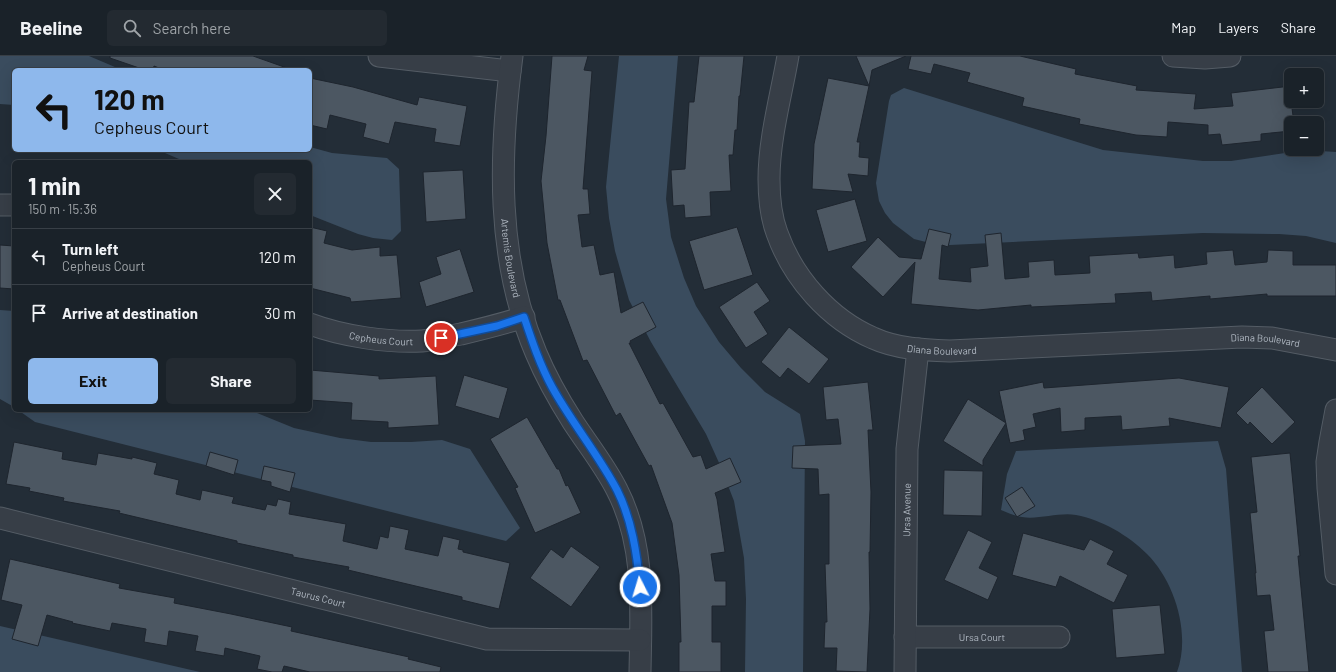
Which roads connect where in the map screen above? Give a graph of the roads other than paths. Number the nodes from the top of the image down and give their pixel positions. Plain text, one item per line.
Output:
1 (379, 56) edge
2 (788, 56) edge
3 (1173, 56) edge
4 (1230, 56) edge
5 (511, 64) edge
6 (0, 205) edge
7 (12, 205) edge
8 (524, 317) junction
9 (312, 324) edge
10 (918, 349) junction
11 (1336, 350) edge
12 (1336, 410) edge
13 (0, 518) edge
14 (1336, 574) edge
15 (906, 637) junction
16 (1058, 637) dead end
17 (640, 640) junction
18 (640, 672) edge
19 (905, 672) edge

1 - 5 street
2 - 10 street, Diana Boulevard
3 - 4 street
5 - 8 street, Artemis Boulevard
6 - 7 street
8 - 9 street, Cepheus Court
8 - 17 street, Artemis Boulevard
10 - 11 street, Diana Boulevard
10 - 15 street, Ursa Avenue
12 - 14 street
13 - 17 street, Taurus Court
15 - 16 street, Ursa Court
15 - 19 street, Ursa Avenue
17 - 18 street, Artemis Boulevard

